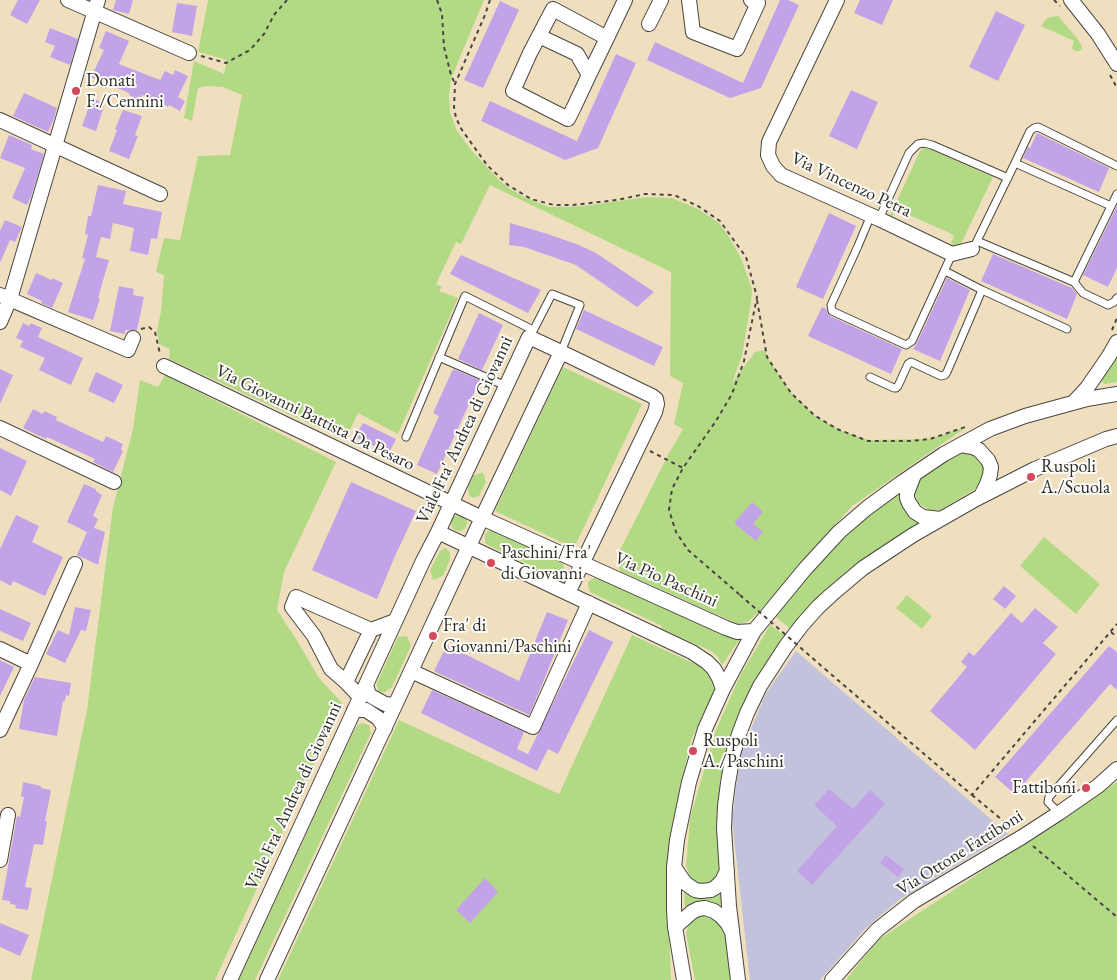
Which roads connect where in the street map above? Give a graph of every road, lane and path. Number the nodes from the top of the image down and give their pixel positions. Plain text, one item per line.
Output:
1 (68, 0) edge
2 (287, 0) edge
3 (437, 0) edge
4 (490, 0) edge
5 (626, 0) edge
6 (661, 0) edge
7 (689, 0) edge
8 (751, 0) edge
9 (837, 0) edge
10 (1071, 0) edge
11 (96, 6) edge
12 (649, 24) dead end
13 (539, 36) junction
14 (607, 38) junction
15 (189, 53) joint
16 (1117, 64) edge
17 (589, 75) junction
18 (455, 84) junction
19 (0, 120) edge
20 (56, 146) junction
21 (1015, 163) junction
22 (1117, 166) edge
23 (1008, 178) junction
24 (160, 194) dead end
25 (1117, 194) edge
26 (1111, 206) junction
27 (875, 217) junction
28 (974, 245) junction
29 (952, 254) junction
30 (945, 271) junction
31 (1074, 282) junction
32 (982, 290) junction
33 (5, 297) edge
34 (757, 297) junction
35 (1117, 298) edge
36 (1117, 318) edge
37 (0, 322) edge
38 (1067, 329) dead end
39 (531, 334) junction
40 (1114, 337) edge
41 (133, 338) joint
42 (561, 352) junction
43 (439, 357) junction
44 (164, 366) joint
45 (870, 377) dead end
46 (506, 386) junction
47 (1117, 394) edge
48 (1074, 402) junction
49 (968, 426) dead end
50 (0, 428) edge
51 (1117, 436) edge
52 (406, 437) dead end
53 (639, 445) junction
54 (960, 445) junction
55 (683, 468) junction
56 (914, 475) junction
57 (114, 482) dead end
58 (980, 496) junction
59 (451, 504) junction
60 (482, 518) junction
61 (941, 519) junction
62 (438, 532) junction
63 (469, 547) junction
64 (582, 563) junction
65 (75, 564) dead end
66 (568, 593) junction
67 (589, 603) junction
68 (396, 621) junction
69 (1117, 624) edge
70 (370, 630) junction
71 (754, 631) junction
72 (1111, 632) junction
73 (1117, 637) edge
74 (0, 649) edge
75 (31, 664) junction
76 (411, 671) junction
77 (346, 682) junction
78 (723, 689) junction
79 (363, 691) junction
80 (395, 705) junction
81 (354, 710) junction
82 (1117, 720) edge
83 (385, 728) junction
84 (0, 730) edge
85 (1117, 769) edge
86 (972, 794) junction
87 (1059, 813) junction
88 (8, 815) dead end
89 (1022, 836) junction
90 (0, 860) edge
91 (674, 867) junction
92 (727, 871) junction
93 (1117, 917) edge
94 (675, 927) junction
95 (732, 933) junction
96 (230, 980) edge
97 (267, 980) edge
98 (684, 980) edge
99 (738, 980) edge
100 (832, 980) edge

1 - 11 street
2 - 15 path
3 - 18 path
4 - 18 path
5 - 14 street
6 - 12 street
7 - 8 street
9 - 27 street, Via Vincenzo Petra
10 - 16 street
11 - 15 street
11 - 20 street
13 - 14 street
13 - 17 street
13 - 17 street
14 - 17 street
18 - 34 path
19 - 20 street
20 - 24 street
20 - 33 street
21 - 22 lane
21 - 23 lane
21 - 26 lane
23 - 27 lane
23 - 28 lane
25 - 26 lane
26 - 31 lane
27 - 29 street, Via Vincenzo Petra
27 - 30 lane
28 - 29 street
28 - 31 lane
29 - 30 lane
30 - 32 lane
31 - 35 lane
32 - 38 lane
32 - 45 lane
33 - 37 street
33 - 41 street
34 - 49 path
34 - 55 path
36 - 40 path
39 - 42 street, Viale Fra' Andrea di Giovanni
39 - 42 lane
39 - 43 lane
39 - 46 street, Viale Fra' Andrea di Giovanni
40 - 48 street
41 - 44 path
42 - 53 street, Viale Fra' Andrea di Giovanni
42 - 60 street
43 - 46 lane
43 - 52 lane
44 - 59 street, Via Giovanni Battista Da Pesaro
46 - 59 street, Viale Fra' Andrea di Giovanni
47 - 48 street
48 - 54 street
50 - 57 street
51 - 58 street
53 - 55 path
53 - 64 street
54 - 56 street
54 - 58 street
55 - 86 path, bridge
56 - 61 street
56 - 71 street
58 - 61 street
59 - 60 street, Via Giovanni Battista Da Pesaro
59 - 62 street, Viale Fra' Andrea di Giovanni
60 - 63 street
60 - 64 street, Via Pio Paschini
61 - 92 street
62 - 63 street
62 - 68 street, Viale Fra' Andrea di Giovanni
63 - 66 street
63 - 76 street
64 - 66 street
64 - 71 street, Via Pio Paschini
65 - 75 street
66 - 67 street
67 - 76 street
67 - 78 street
68 - 70 street
68 - 79 street, Viale Fra' Andrea di Giovanni
69 - 72 path
70 - 77 street
70 - 77 street
71 - 78 street
72 - 73 path
72 - 86 path
74 - 75 street
75 - 84 street
76 - 80 street
77 - 79 street
78 - 91 street
79 - 80 street
79 - 81 street, Viale Fra' Andrea di Giovanni
80 - 83 street
81 - 83 street
81 - 96 street, Viale Fra' Andrea di Giovanni
82 - 87 lane
83 - 97 street
85 - 87 street, Via Ottone Fattiboni
86 - 89 path
87 - 89 street, Via Ottone Fattiboni
88 - 90 street
89 - 93 path
89 - 100 street, Via Ottone Fattiboni
91 - 92 street
91 - 94 street
92 - 95 street
94 - 95 street
94 - 98 street
95 - 99 street

